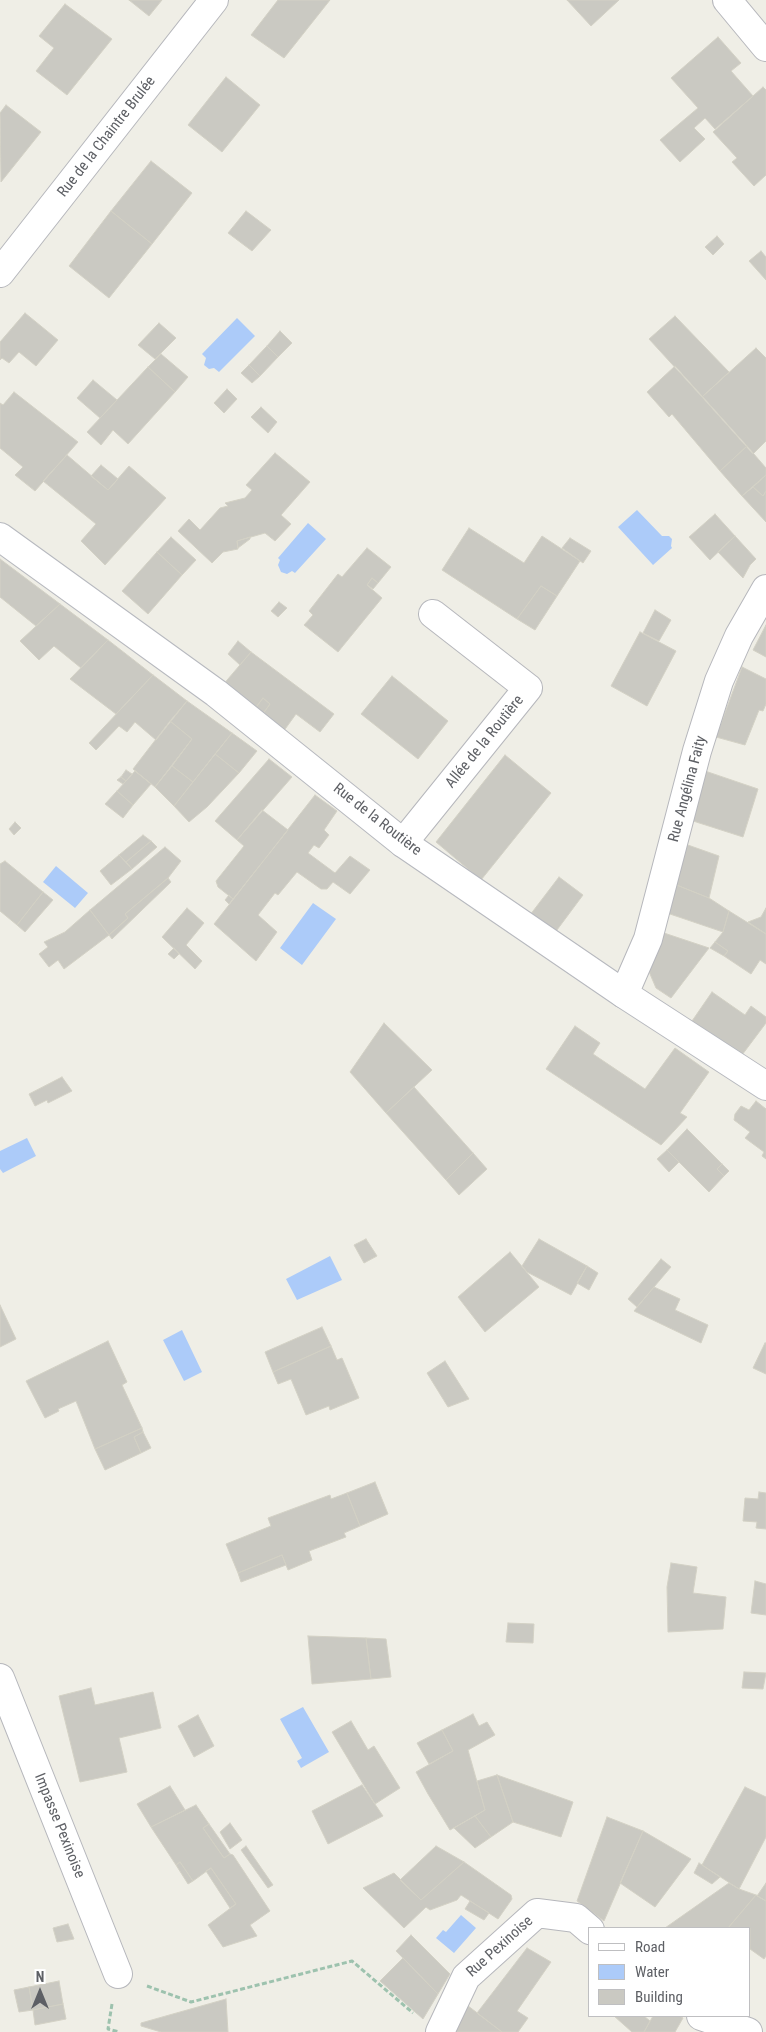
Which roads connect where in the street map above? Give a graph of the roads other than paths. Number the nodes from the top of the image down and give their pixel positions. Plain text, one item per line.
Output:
1 (214, 0) edge
2 (727, 0) edge
3 (766, 47) edge
4 (0, 273) edge
5 (0, 537) edge
6 (766, 589) edge
7 (433, 614) dead end
8 (403, 843) junction
9 (624, 994) junction
10 (766, 1086) edge
11 (0, 1678) edge
12 (588, 1928) edge
13 (118, 1974) road end
14 (704, 2017) edge
15 (430, 2026) edge
16 (748, 2032) edge

1 - 4 street, Rue de la Chaintre Brulée
2 - 3 street
5 - 8 street, Rue de la Routière
6 - 9 street, Rue Angélina Faity
7 - 8 street, Allée de la Routière
8 - 9 street, Rue de la Routière
9 - 10 street, Rue de la Routière
11 - 13 street, Impasse Pexinoise
12 - 15 street, Rue Pexinoise
14 - 16 street

